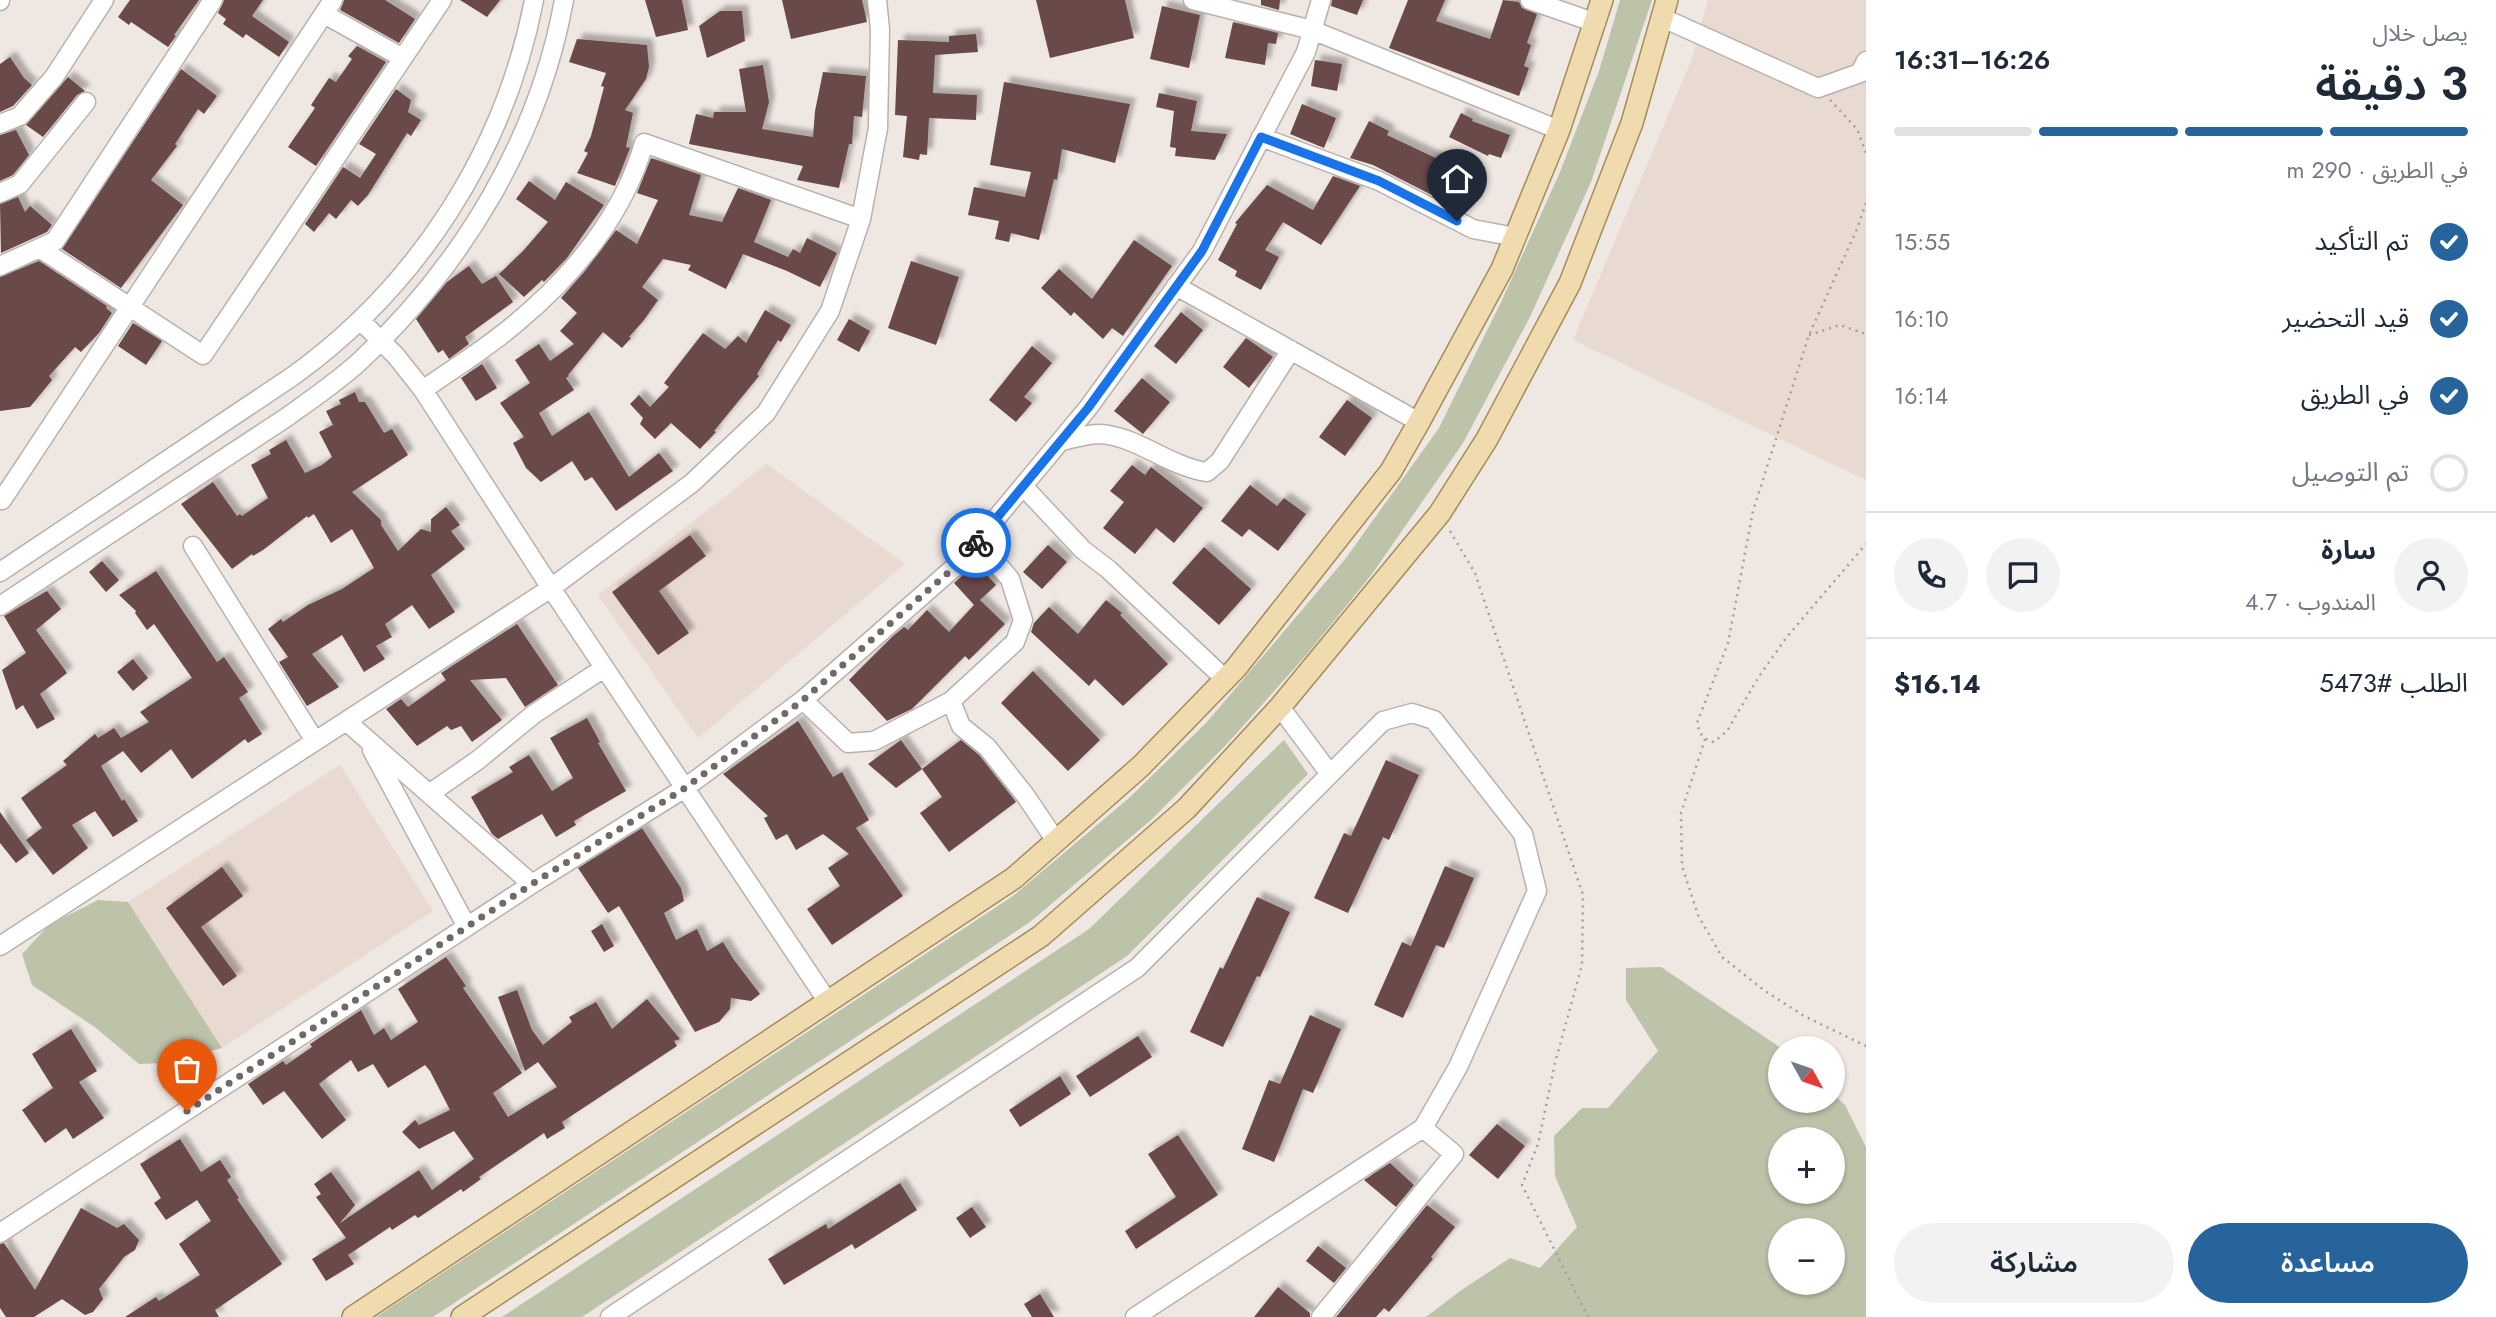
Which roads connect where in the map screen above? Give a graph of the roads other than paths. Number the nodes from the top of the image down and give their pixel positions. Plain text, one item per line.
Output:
1 (104, 0) edge
2 (212, 0) edge
3 (442, 0) edge
4 (534, 0) edge
5 (564, 0) edge
6 (877, 0) edge
7 (1193, 0) edge
8 (1321, 0) edge
9 (1530, 0) edge
10 (1602, 0) edge
11 (328, 7) edge
12 (1665, 9) edge
13 (1596, 23) junction
14 (1312, 30) junction
15 (402, 58) junction
16 (1866, 61) edge
17 (86, 102) dead end
18 (0, 124) edge
19 (1559, 131) junction
20 (1261, 137) junction
21 (0, 193) edge
22 (861, 219) junction
23 (1515, 237) junction
24 (41, 249) junction
25 (0, 266) edge
26 (1176, 286) junction
27 (130, 307) junction
28 (361, 321) junction
29 (381, 341) junction
30 (1291, 350) junction
31 (423, 390) junction
32 (1419, 422) junction
33 (1061, 441) junction
34 (1023, 486) junction
35 (0, 495) edge
36 (93, 510) junction
37 (110, 534) junction
38 (982, 535) junction
39 (193, 546) dead end
40 (0, 572) edge
41 (551, 588) junction
42 (0, 606) edge
43 (604, 668) junction
44 (1225, 679) junction
45 (803, 700) junction
46 (951, 701) junction
47 (1280, 707) junction
48 (346, 721) junction
49 (365, 738) junction
50 (315, 741) junction
51 (1330, 774) junction
52 (685, 788) junction
53 (429, 794) junction
54 (1056, 841) junction
55 (532, 884) junction
56 (467, 927) junction
57 (0, 946) edge
58 (828, 1002) junction
59 (1423, 1128) junction
60 (0, 1233) edge
61 (353, 1317) edge
62 (463, 1317) edge
63 (610, 1317) edge
64 (1135, 1317) edge
65 (1321, 1317) edge

1 - 18 street
2 - 24 street
3 - 15 street
4 - 28 street
5 - 29 street
6 - 22 street
7 - 14 street
8 - 14 street
9 - 13 street
10 - 13 main road
11 - 15 street
11 - 27 street
12 - 16 street
12 - 47 main road
13 - 19 main road
14 - 19 street
14 - 20 street
15 - 27 street
17 - 21 street
19 - 23 main road
20 - 23 street
20 - 26 street
22 - 31 street
22 - 41 street
23 - 32 main road
24 - 25 street
24 - 27 street
26 - 30 street
26 - 33 street
27 - 35 street
28 - 29 street
28 - 36 street
29 - 31 street
29 - 37 street
30 - 32 street
30 - 33 street
31 - 41 street
32 - 44 main road
33 - 34 street
34 - 38 street
34 - 44 street
36 - 37 street
36 - 40 street
37 - 42 street
38 - 45 street
38 - 46 street
39 - 50 street
41 - 43 street
41 - 48 street
43 - 52 street
43 - 53 street
44 - 54 main road
45 - 46 street
45 - 52 street
46 - 54 street
47 - 51 street
47 - 62 main road
48 - 49 street
48 - 50 street
49 - 53 street
49 - 56 street
50 - 57 street
51 - 59 street
51 - 63 street
52 - 55 street
52 - 58 street
53 - 55 street
54 - 58 main road
55 - 56 street
56 - 60 street
58 - 61 main road
59 - 64 street
59 - 65 street

